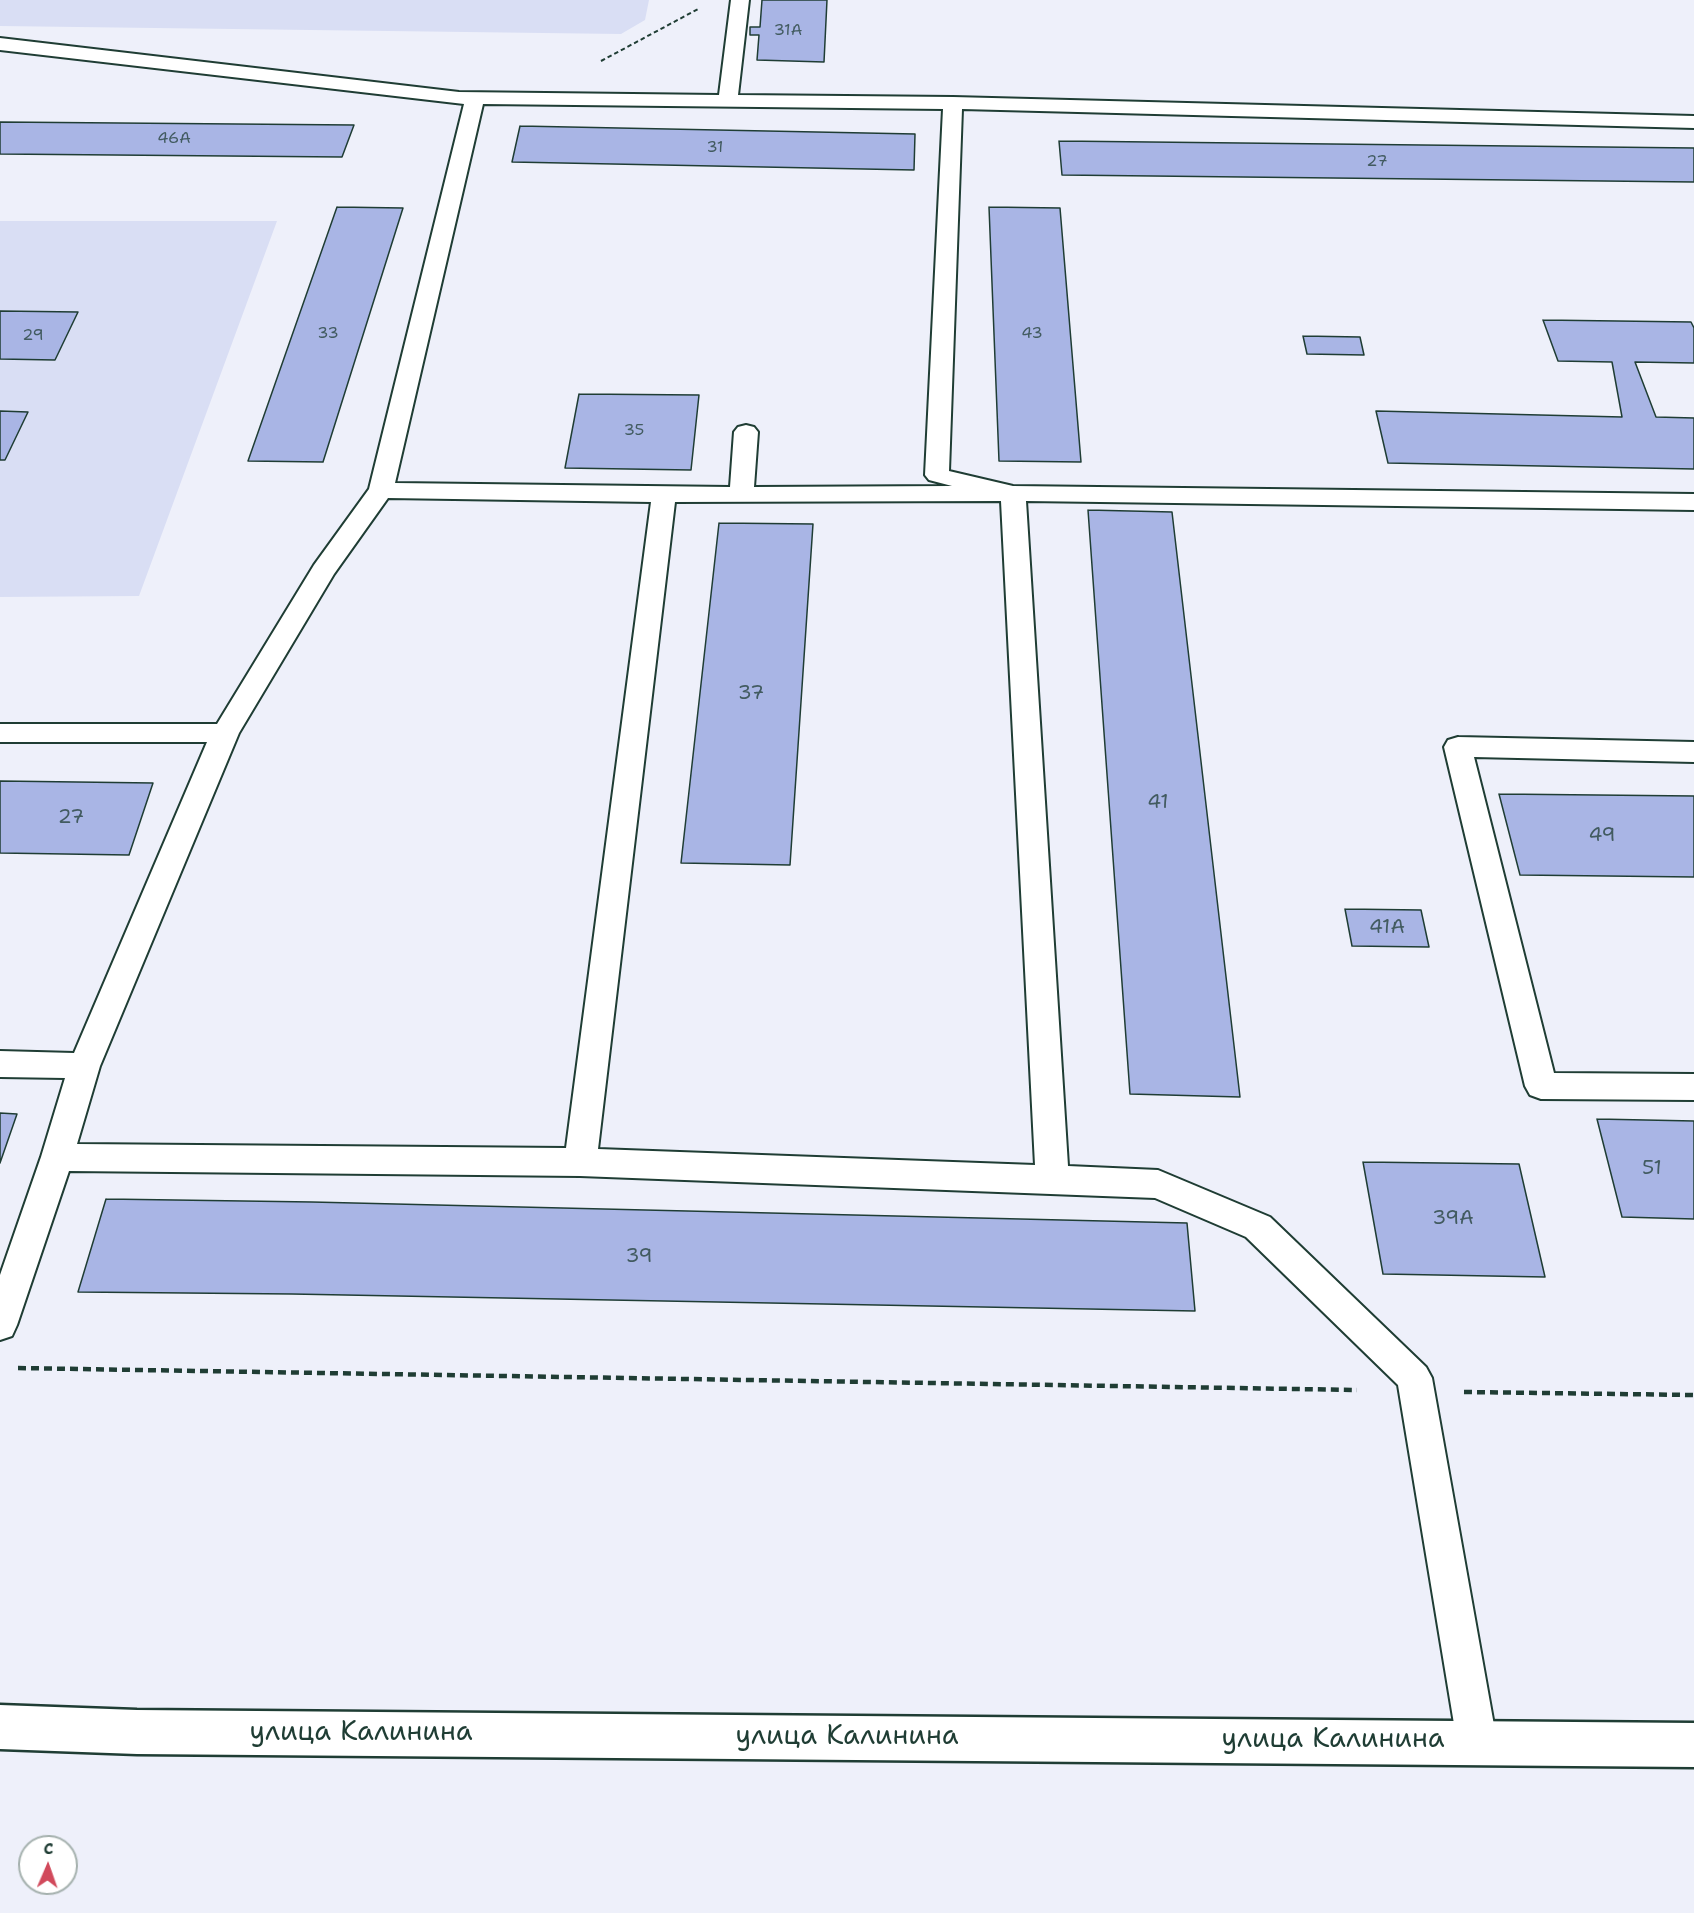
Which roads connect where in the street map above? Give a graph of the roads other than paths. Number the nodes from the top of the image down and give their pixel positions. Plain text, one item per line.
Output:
1 (740, 0) edge
2 (0, 44) edge
3 (475, 98) junction
4 (728, 101) junction
5 (953, 103) junction
6 (1694, 122) edge
7 (746, 432) dead end
8 (381, 490) junction
9 (1013, 493) junction
10 (664, 495) junction
11 (741, 495) junction
12 (1694, 502) edge
13 (0, 733) edge
14 (225, 734) junction
15 (1694, 752) edge
16 (0, 1064) edge
17 (84, 1066) junction
18 (1694, 1087) edge
19 (57, 1157) junction
20 (580, 1162) junction
21 (1052, 1179) junction
22 (0, 1325) edge
23 (0, 1727) edge
24 (1478, 1742) junction
25 (1694, 1744) edge

1 - 4 lane
2 - 3 lane
3 - 4 lane
3 - 8 lane
4 - 5 lane
5 - 6 lane
5 - 9 lane
7 - 11 lane
8 - 10 lane
8 - 14 lane
9 - 11 lane
9 - 12 lane
9 - 21 lane
10 - 11 lane
10 - 20 lane
13 - 14 lane
14 - 17 lane
15 - 18 lane
16 - 17 lane
17 - 19 lane
19 - 20 lane
19 - 22 lane
20 - 21 lane
21 - 24 lane
23 - 24 street, улица Калинина
24 - 25 street, улица Калинина

